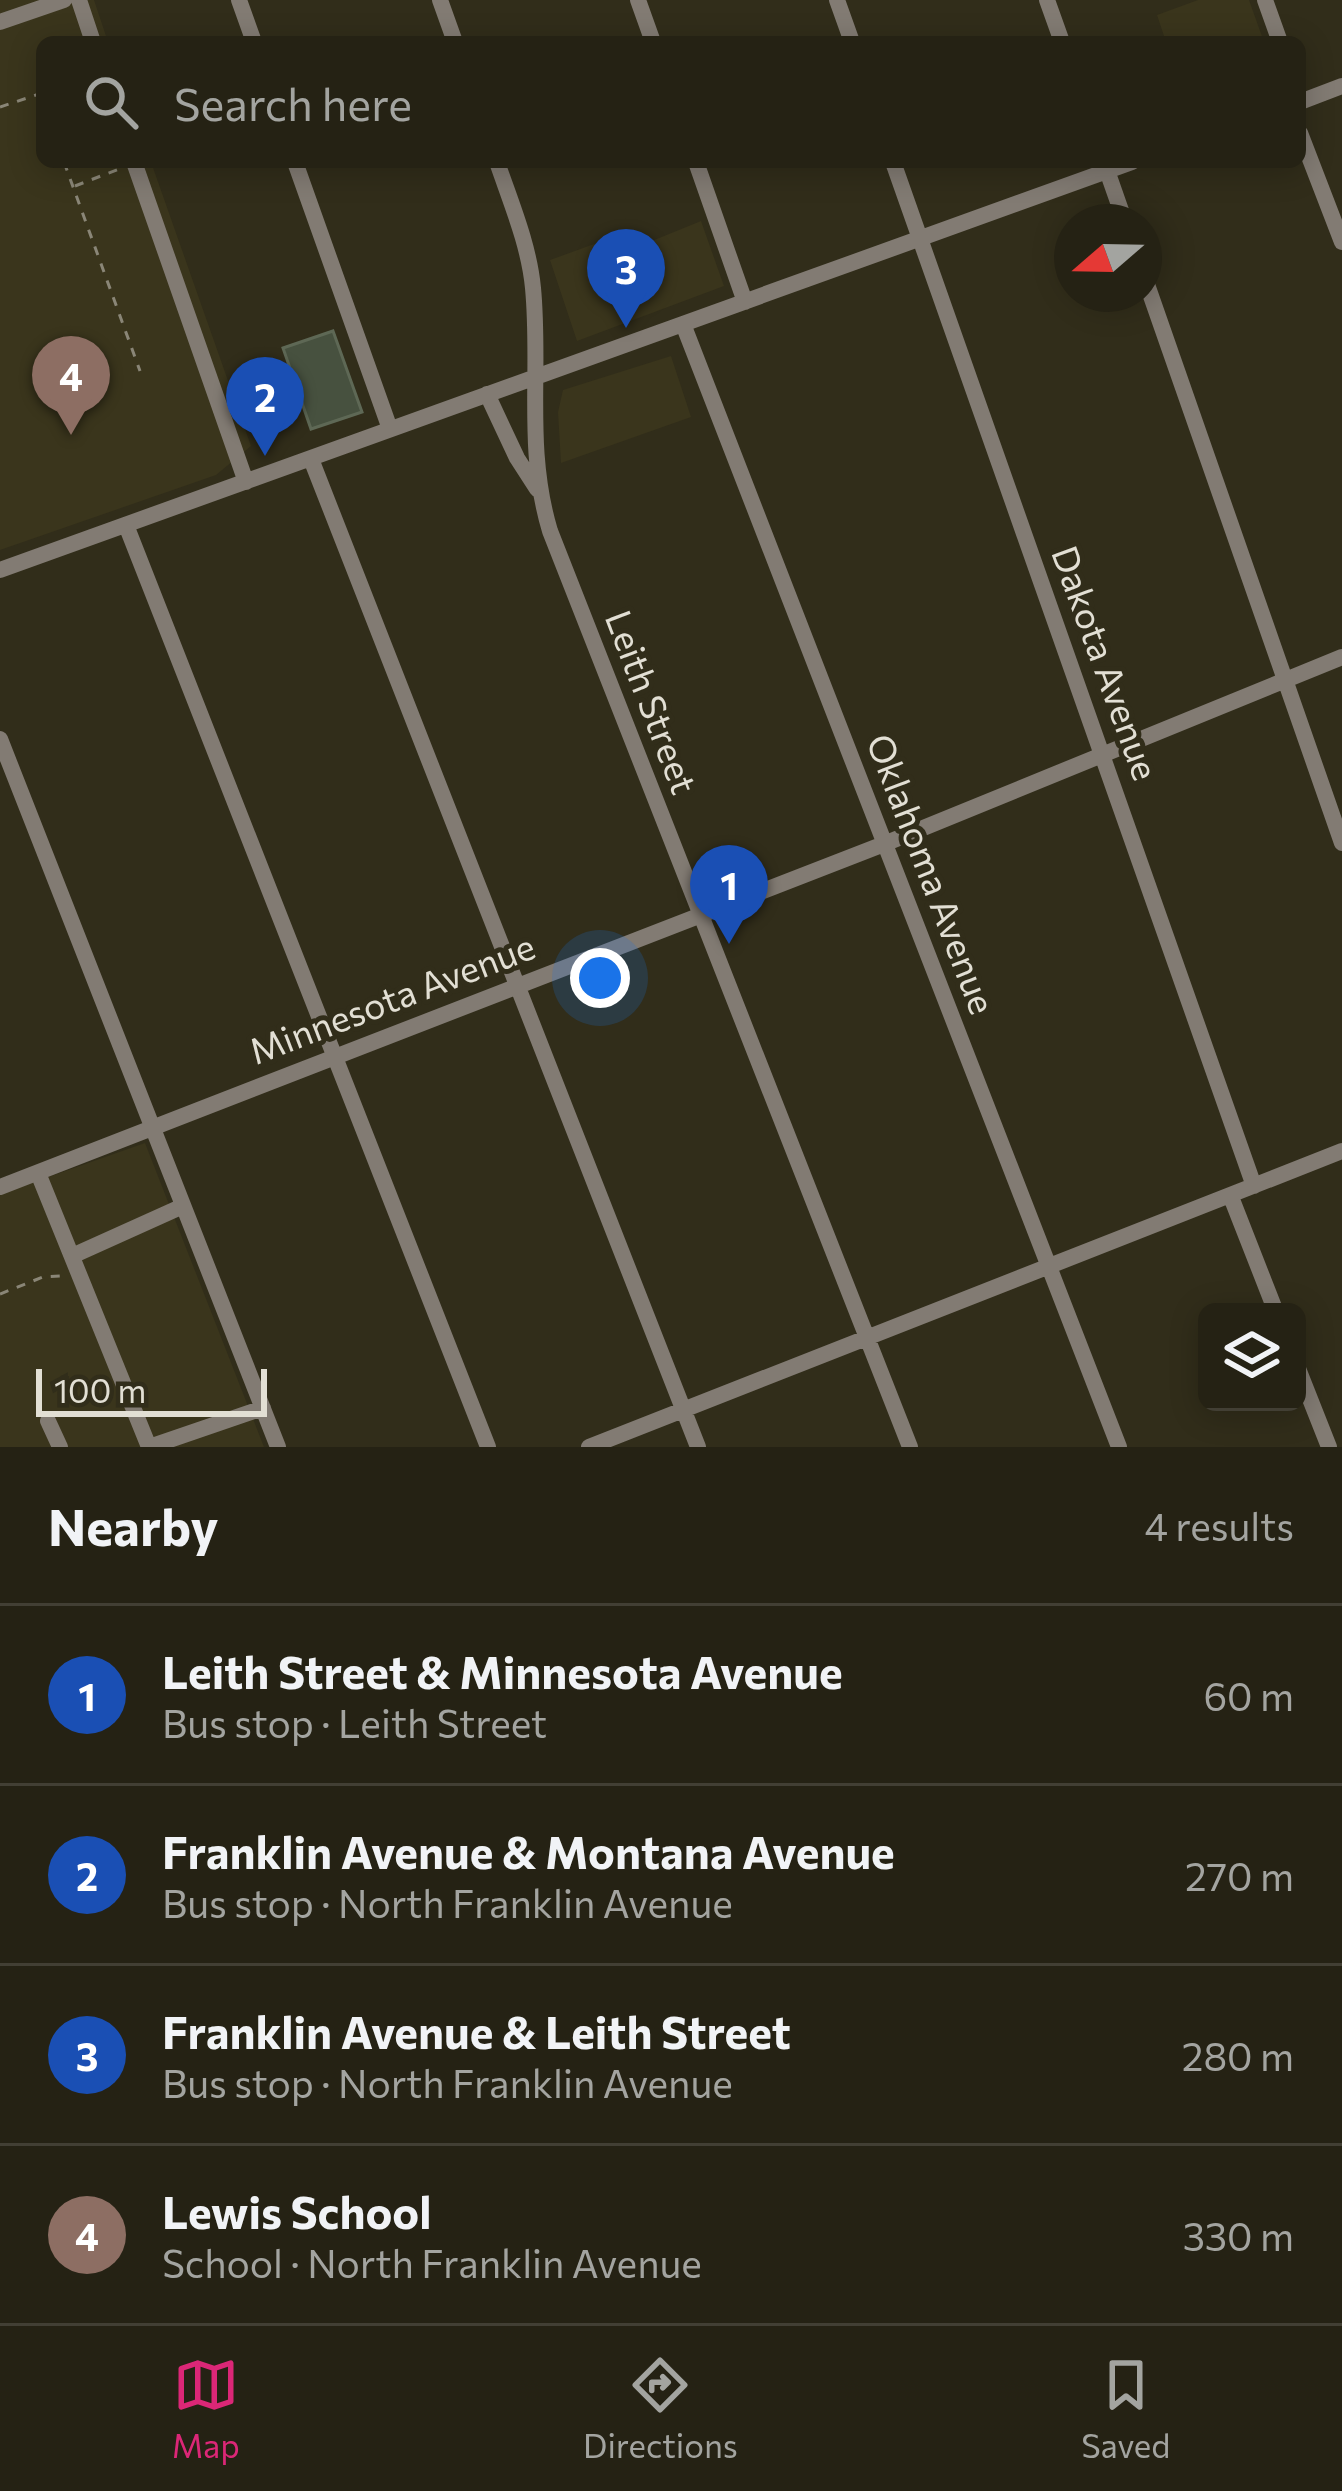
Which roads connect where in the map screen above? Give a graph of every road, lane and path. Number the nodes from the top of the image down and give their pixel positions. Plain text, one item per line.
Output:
1 (64, 0) edge
2 (79, 0) edge
3 (239, 0) edge
4 (440, 0) edge
5 (638, 0) edge
6 (837, 0) edge
7 (1047, 0) edge
8 (1265, 0) edge
9 (0, 22) edge
10 (91, 36) edge
11 (252, 36) edge
12 (453, 36) edge
13 (651, 36) edge
14 (850, 36) edge
15 (1060, 36) edge
16 (1278, 36) edge
17 (1342, 86) edge
18 (36, 95) edge
19 (1306, 100) edge
20 (0, 106) edge
21 (1306, 149) edge
22 (66, 168) edge
23 (121, 168) edge
24 (127, 168) edge
25 (297, 168) edge
26 (499, 168) edge
27 (698, 168) edge
28 (895, 168) edge
29 (1101, 168) edge
30 (1107, 168) edge
31 (73, 187) junction
32 (1119, 204) edge
33 (920, 240) junction
34 (1342, 242) edge
35 (745, 302) junction
36 (1157, 312) edge
37 (683, 324) junction
38 (140, 371) dead end
39 (535, 378) junction
40 (488, 394) junction
41 (390, 429) junction
42 (311, 459) junction
43 (246, 482) junction
44 (538, 490) junction
45 (126, 525) junction
46 (0, 570) edge
47 (1342, 657) edge
48 (1285, 679) junction
49 (0, 739) edge
50 (1102, 756) junction
51 (1342, 843) edge
52 (884, 844) junction
53 (699, 915) junction
54 (517, 986) junction
55 (333, 1058) junction
56 (153, 1128) junction
57 (1342, 1151) edge
58 (38, 1173) junction
59 (1254, 1186) junction
60 (0, 1187) edge
61 (1231, 1197) junction
62 (183, 1206) junction
63 (72, 1256) junction
64 (1048, 1268) junction
65 (69, 1276) dead end
66 (0, 1294) edge
67 (1272, 1303) edge
68 (867, 1337) junction
69 (1306, 1389) edge
70 (263, 1408) junction
71 (684, 1410) junction
72 (48, 1421) dead end
73 (60, 1447) edge
74 (278, 1447) edge
75 (488, 1447) edge
76 (589, 1447) edge
77 (698, 1447) edge
78 (910, 1447) edge
79 (1119, 1447) edge
80 (1329, 1447) edge

1 - 9 street
2 - 10 street
3 - 11 street
4 - 12 street
5 - 13 street
6 - 14 street
7 - 15 street
8 - 16 street
17 - 19 street
18 - 20 path
21 - 34 street
22 - 31 path
23 - 31 path
24 - 43 street
25 - 41 street
26 - 39 street, Leith Street
27 - 35 street
28 - 33 street, Dakota Avenue
29 - 33 street
30 - 32 street
31 - 38 path
33 - 35 street
33 - 50 street, Dakota Avenue
35 - 37 street
36 - 48 street
37 - 39 street
37 - 52 street, Oklahoma Avenue
39 - 40 street
39 - 44 street, Leith Street
40 - 41 street
40 - 44 street
41 - 42 street
42 - 43 street
42 - 54 street
43 - 45 street
44 - 53 street, Leith Street
45 - 46 street
45 - 55 street
47 - 48 street, Minnesota Avenue
48 - 50 street, Minnesota Avenue
48 - 51 street
49 - 56 street
50 - 52 street, Minnesota Avenue
50 - 59 street, Dakota Avenue
52 - 53 street, Minnesota Avenue
52 - 64 street, Oklahoma Avenue
53 - 54 street, Minnesota Avenue
53 - 68 street, Leith Street
54 - 55 street, Minnesota Avenue
54 - 71 street
55 - 56 street, Minnesota Avenue
55 - 75 street
56 - 58 street, Minnesota Avenue
56 - 62 street
57 - 59 street
58 - 60 street, Minnesota Avenue
58 - 63 street
59 - 61 street
61 - 64 street
61 - 67 street
62 - 63 street
62 - 70 street
63 - 70 street
64 - 68 street
64 - 79 street, Oklahoma Avenue
65 - 66 path
68 - 71 street
68 - 78 street, Leith Street
69 - 80 street
70 - 74 street
71 - 76 street
71 - 77 street
72 - 73 street

